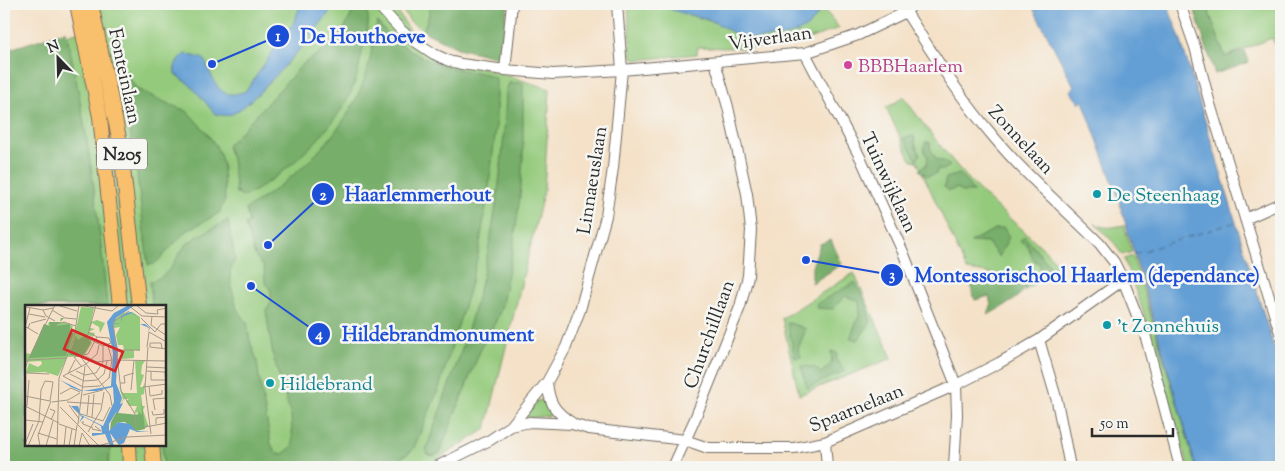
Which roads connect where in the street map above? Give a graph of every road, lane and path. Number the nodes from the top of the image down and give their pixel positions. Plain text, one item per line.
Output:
1 (77, 4) edge
2 (92, 4) edge
3 (377, 4) edge
4 (385, 4) edge
5 (512, 4) edge
6 (618, 4) edge
7 (1180, 4) edge
8 (910, 8) edge
9 (392, 20) junction
10 (806, 53) junction
11 (715, 62) junction
12 (505, 70) junction
13 (622, 70) junction
14 (1281, 203) edge
15 (1245, 219) junction
16 (1123, 280) junction
17 (120, 305) edge
18 (139, 305) edge
19 (1281, 336) edge
20 (1039, 340) junction
21 (547, 382) junction
22 (956, 385) junction
23 (572, 424) junction
24 (511, 426) junction
25 (685, 440) junction
26 (825, 442) junction
27 (129, 446) edge
28 (152, 446) edge
29 (130, 467) edge
30 (154, 467) edge
31 (436, 467) edge
32 (673, 467) edge
33 (827, 467) edge
34 (954, 467) edge
35 (1070, 467) edge
36 (1180, 467) edge

1 - 17 main road, Fonteinlaan / N205
2 - 18 main road, Fonteinlaan / N205
3 - 9 street, Vijverlaan
4 - 9 street
5 - 12 street
6 - 13 street, Linnaeuslaan
7 - 15 street
8 - 10 street, Vijverlaan
8 - 16 street, Zonnelaan
9 - 12 street, Vijverlaan
10 - 11 street, Vijverlaan
10 - 22 street, Tuinwijklaan
11 - 13 street, Vijverlaan
11 - 25 street, Churchilllaan
12 - 13 street, Vijverlaan
13 - 21 street, Linnaeuslaan
14 - 15 street
15 - 19 street
16 - 20 street, Spaarnelaan
16 - 36 street, Zonnelaan
20 - 22 street, Spaarnelaan
20 - 35 street
21 - 23 street
21 - 24 street, Linnaeuslaan
22 - 26 street, Spaarnelaan
22 - 34 street, Tuinwijklaan
23 - 24 street, Spaarnelaan
23 - 25 street, Spaarnelaan
24 - 31 street, Linnaeuslaan
25 - 26 street, Spaarnelaan
25 - 32 street, Churchilllaan
26 - 33 street
27 - 29 main road
28 - 30 main road

